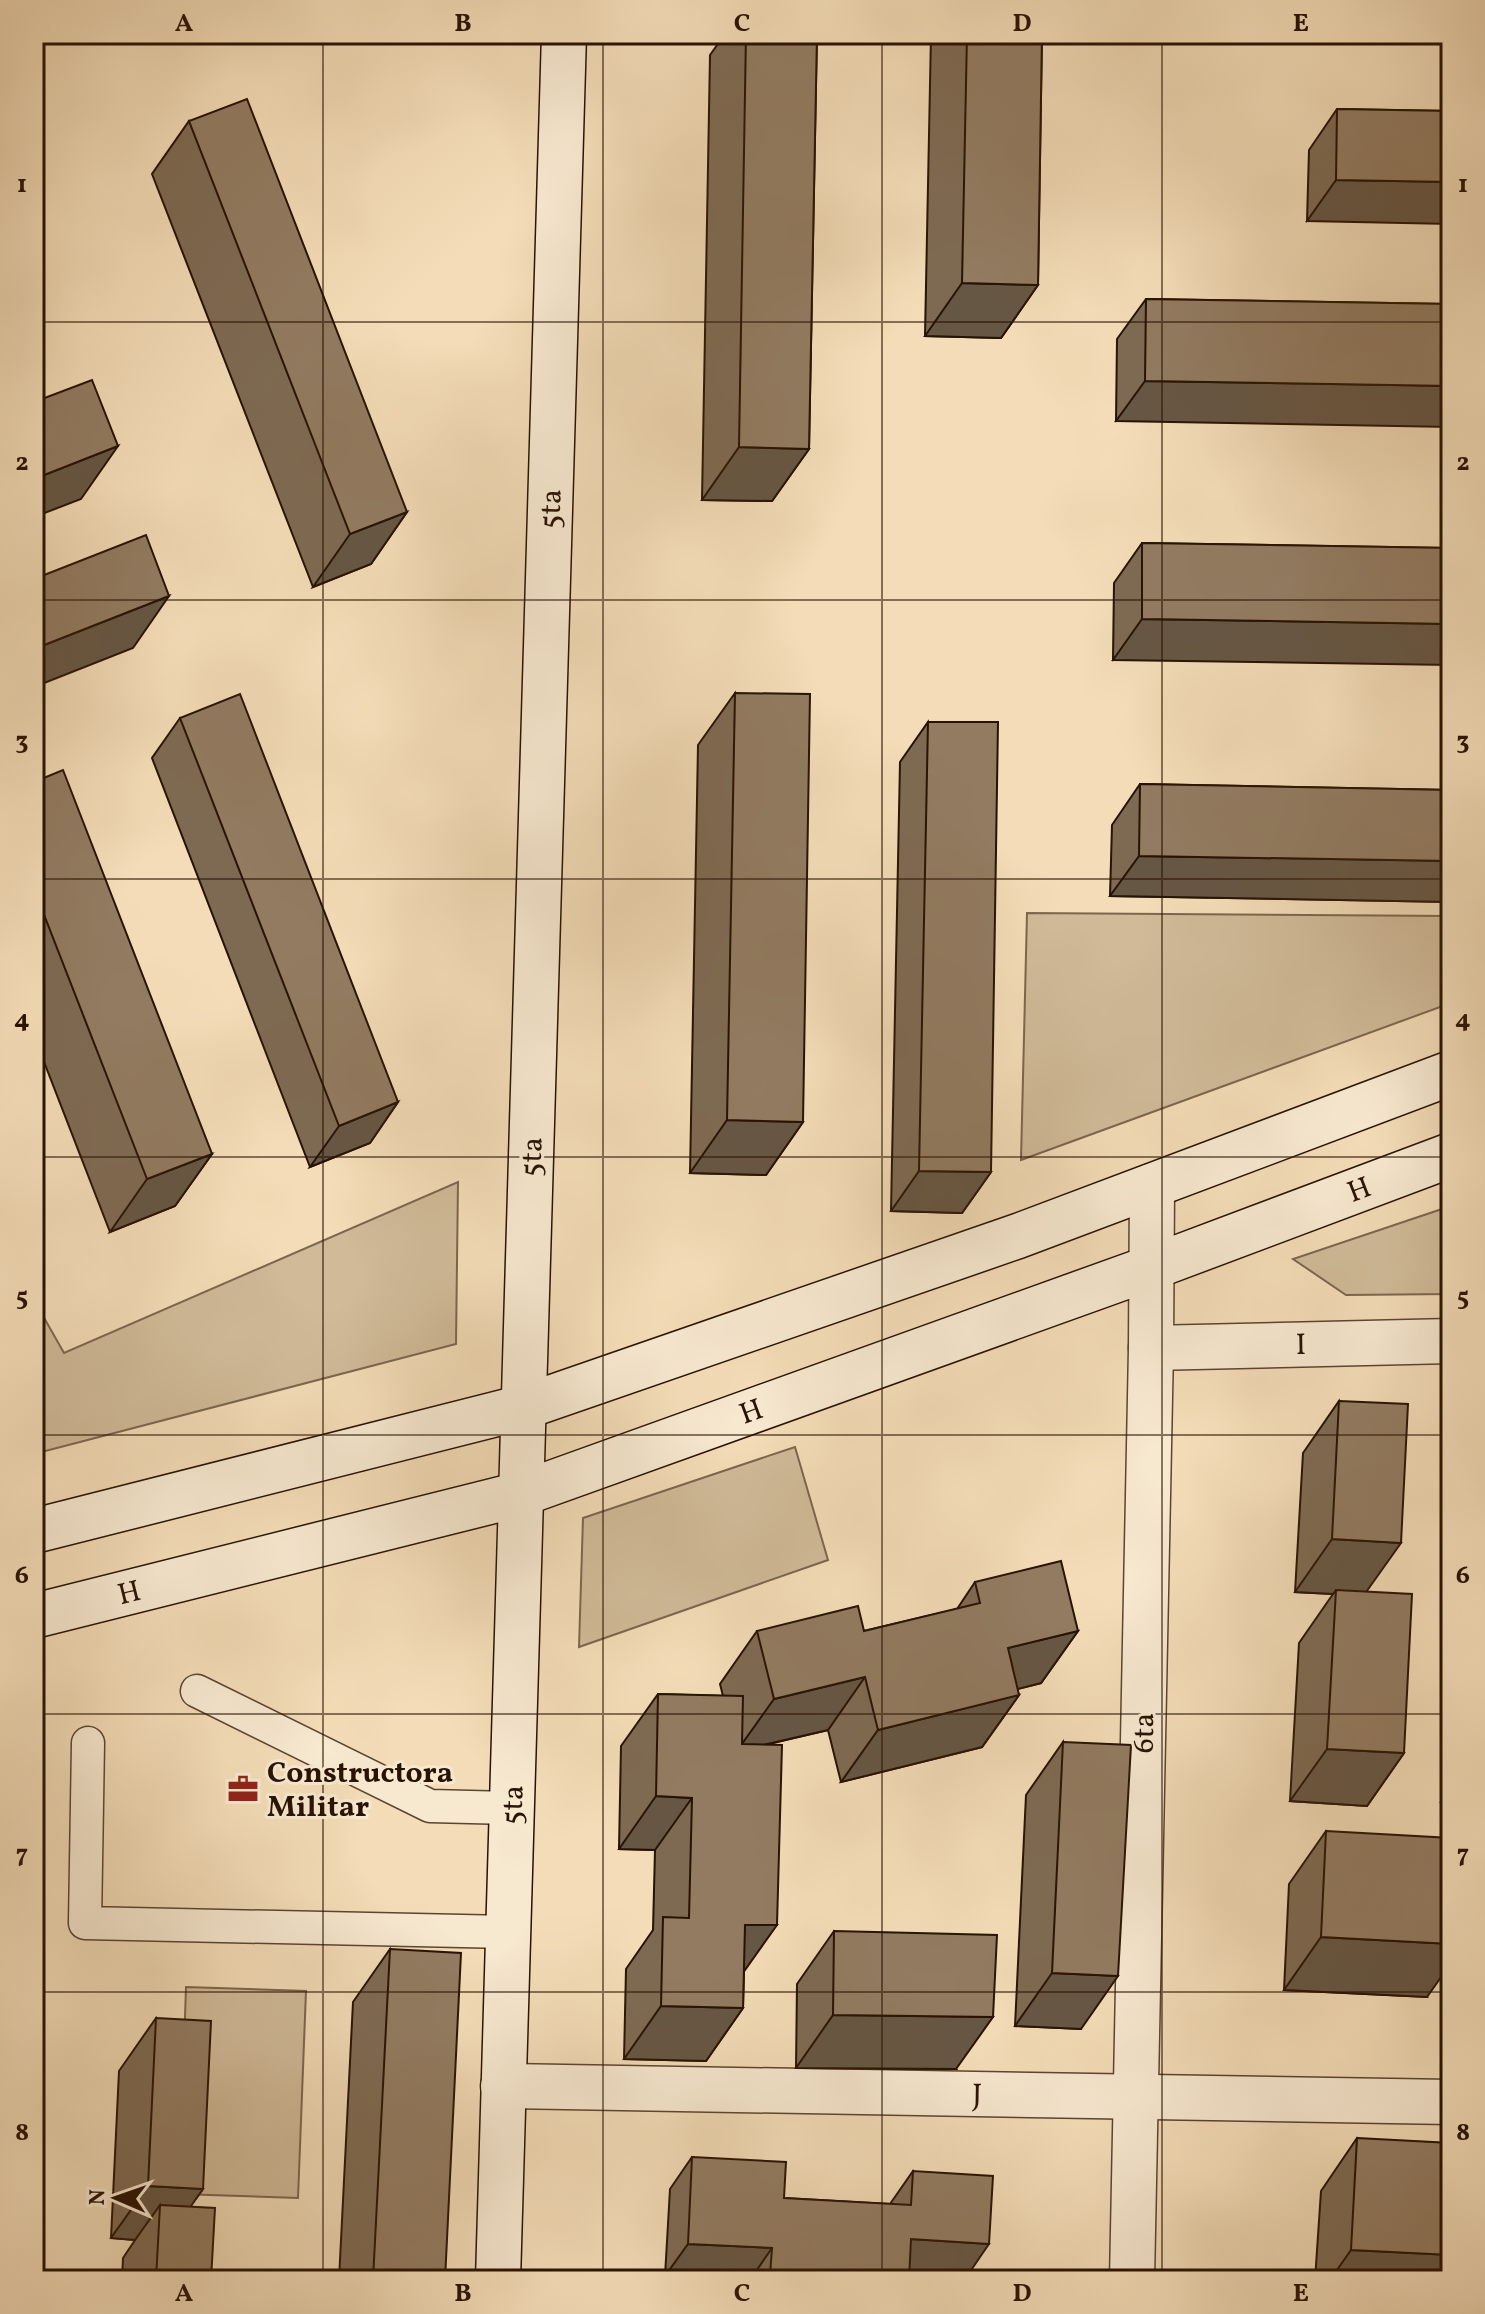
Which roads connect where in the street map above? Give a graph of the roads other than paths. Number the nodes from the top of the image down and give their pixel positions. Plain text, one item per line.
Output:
1 (564, 34) edge
2 (1451, 1073) edge
3 (1451, 1155) edge
4 (1152, 1186) junction
5 (1150, 1268) junction
6 (1451, 1341) edge
7 (1151, 1348) junction
8 (524, 1407) junction
9 (521, 1494) junction
10 (34, 1531) edge
11 (34, 1616) edge
12 (197, 1691) dead end
13 (88, 1743) dead end
14 (512, 1808) junction
15 (508, 1932) junction
16 (503, 2086) junction
17 (1135, 2097) junction
18 (1451, 2102) edge
19 (498, 2280) edge
20 (1132, 2280) edge

1 - 8 street, 5ta
2 - 4 street
3 - 5 street, H
4 - 5 street, 6ta
4 - 8 street
5 - 7 street, 6ta
5 - 9 street, H
6 - 7 street, I
7 - 17 street, 6ta
8 - 9 street, 5ta
8 - 10 street
9 - 11 street, H
9 - 14 street, 5ta
12 - 14 lane
13 - 15 lane
14 - 15 street, 5ta
15 - 16 street, 5ta
16 - 17 street, J
16 - 19 street, 5ta
17 - 18 street, J
17 - 20 street, 6ta

